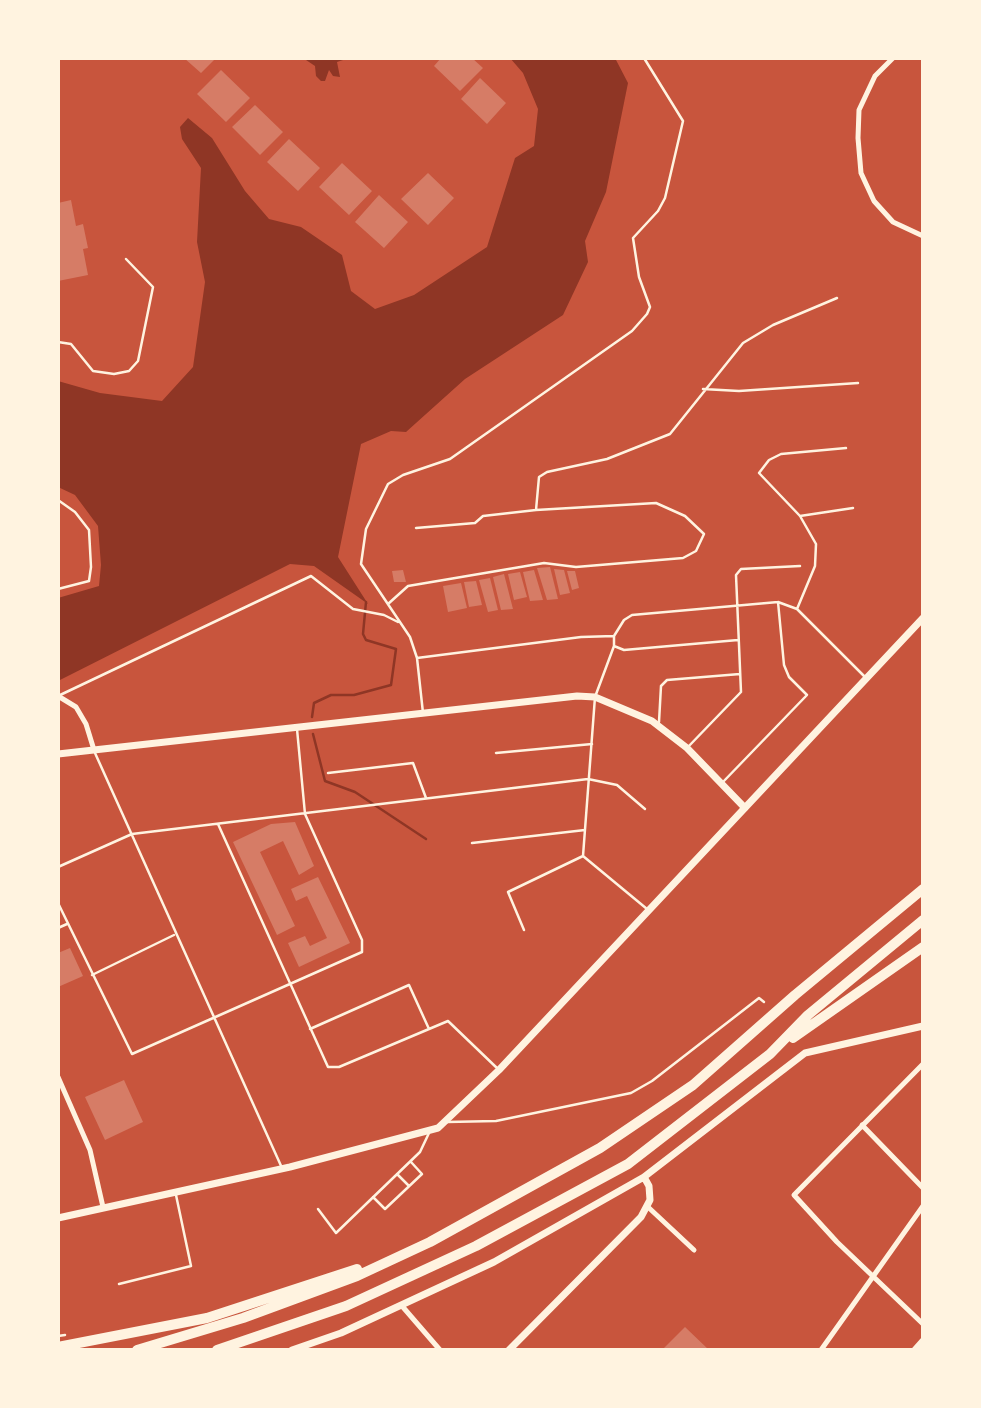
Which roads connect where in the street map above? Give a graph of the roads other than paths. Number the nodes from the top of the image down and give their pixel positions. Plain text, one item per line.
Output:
1 (644, 58) edge
2 (893, 58) edge
3 (923, 236) edge
4 (126, 259) dead end
5 (837, 298) dead end
6 (58, 342) edge
7 (858, 383) dead end
8 (703, 389) junction
9 (846, 447) dead end
10 (58, 500) edge
11 (853, 508) dead end
12 (536, 510) junction
13 (800, 516) junction
14 (416, 528) dead end
15 (800, 566) dead end
16 (58, 589) edge
17 (778, 602) junction
18 (388, 604) junction
19 (737, 606) junction
20 (797, 609) junction
21 (923, 618) edge
22 (399, 623) junction
23 (614, 636) junction
24 (738, 640) junction
25 (614, 646) junction
26 (417, 658) junction
27 (740, 674) junction
28 (868, 680) junction
29 (58, 696) edge
30 (595, 697) junction
31 (423, 713) junction
32 (297, 726) junction
33 (658, 726) junction
34 (592, 744) junction
35 (687, 748) junction
36 (94, 750) junction
37 (496, 752) dead end
38 (58, 754) edge
39 (328, 773) dead end
40 (588, 779) junction
41 (721, 784) junction
42 (426, 798) junction
43 (745, 808) junction
44 (645, 809) dead end
45 (305, 814) junction
46 (218, 824) junction
47 (585, 830) junction
48 (132, 834) junction
49 (472, 843) dead end
50 (583, 856) junction
51 (58, 867) edge
52 (923, 890) edge
53 (58, 903) edge
54 (647, 909) junction
55 (923, 920) edge
56 (68, 923) junction
57 (58, 928) edge
58 (524, 930) dead end
59 (176, 934) junction
60 (923, 947) edge
61 (92, 975) junction
62 (290, 984) junction
63 (764, 1002) dead end
64 (214, 1019) junction
65 (923, 1026) edge
66 (310, 1029) junction
67 (429, 1029) junction
68 (770, 1054) junction
69 (923, 1064) edge
70 (499, 1070) junction
71 (58, 1077) edge
72 (447, 1122) junction
73 (862, 1125) junction
74 (429, 1133) junction
75 (410, 1161) junction
76 (282, 1168) junction
77 (397, 1174) junction
78 (644, 1177) junction
79 (409, 1186) junction
80 (923, 1188) edge
81 (175, 1192) junction
82 (373, 1197) junction
83 (923, 1206) edge
84 (103, 1207) junction
85 (648, 1207) junction
86 (318, 1209) dead end
87 (58, 1218) edge
88 (694, 1251) dead end
89 (397, 1257) junction
90 (873, 1278) junction
91 (119, 1284) dead end
92 (402, 1306) junction
93 (923, 1324) edge
94 (65, 1335) dead end
95 (58, 1336) edge
96 (923, 1341) edge
97 (58, 1347) edge
98 (137, 1350) edge
99 (217, 1350) edge
100 (292, 1350) edge
101 (440, 1350) edge
102 (509, 1350) edge
103 (821, 1350) edge
104 (915, 1350) edge

1 - 18 lane
2 - 3 street
4 - 6 lane
5 - 8 lane
7 - 8 lane
8 - 12 lane
9 - 13 lane
10 - 16 lane
11 - 13 lane
12 - 14 lane
12 - 18 lane
13 - 20 lane
15 - 19 lane
17 - 19 lane
17 - 20 lane
17 - 41 lane
18 - 22 lane
19 - 23 lane
19 - 24 lane
20 - 28 lane
21 - 28 street
22 - 26 lane
22 - 29 lane
23 - 25 lane
23 - 26 lane
24 - 25 lane
24 - 27 lane
25 - 30 lane
26 - 31 lane
27 - 33 lane
27 - 35 lane
28 - 43 street
29 - 36 street
30 - 31 street
30 - 33 street
30 - 34 lane
31 - 32 street
32 - 36 street
32 - 45 lane
33 - 35 street
34 - 37 lane
34 - 40 lane
35 - 41 street
36 - 38 street
36 - 48 lane
39 - 42 lane
40 - 42 lane
40 - 44 lane
40 - 47 lane
41 - 43 street
42 - 45 lane
43 - 54 street
45 - 46 lane
45 - 62 lane
46 - 48 lane
46 - 62 lane
47 - 49 lane
47 - 50 lane
48 - 51 lane
48 - 59 lane
50 - 54 lane
50 - 58 lane
52 - 89 highway
53 - 56 lane
54 - 70 street
55 - 68 highway
56 - 57 lane
56 - 61 lane
59 - 61 lane
59 - 64 lane
60 - 68 highway
61 - 64 lane
62 - 64 lane
62 - 66 lane
63 - 72 lane
64 - 76 lane
65 - 78 street
66 - 67 lane
66 - 67 lane
67 - 70 lane
68 - 99 highway
69 - 73 street
70 - 72 street
71 - 84 street
72 - 74 street
73 - 80 street
73 - 90 street
74 - 75 lane
74 - 76 street
75 - 77 lane
75 - 79 lane
76 - 81 street
77 - 79 lane
77 - 82 lane
78 - 85 street
78 - 92 street
79 - 82 lane
81 - 84 street
81 - 91 lane
82 - 86 lane
83 - 90 street
84 - 87 street
85 - 88 street
85 - 102 street
89 - 97 highway
89 - 98 highway
90 - 93 street
90 - 103 street
92 - 100 street
92 - 101 street
94 - 95 lane
96 - 104 street

